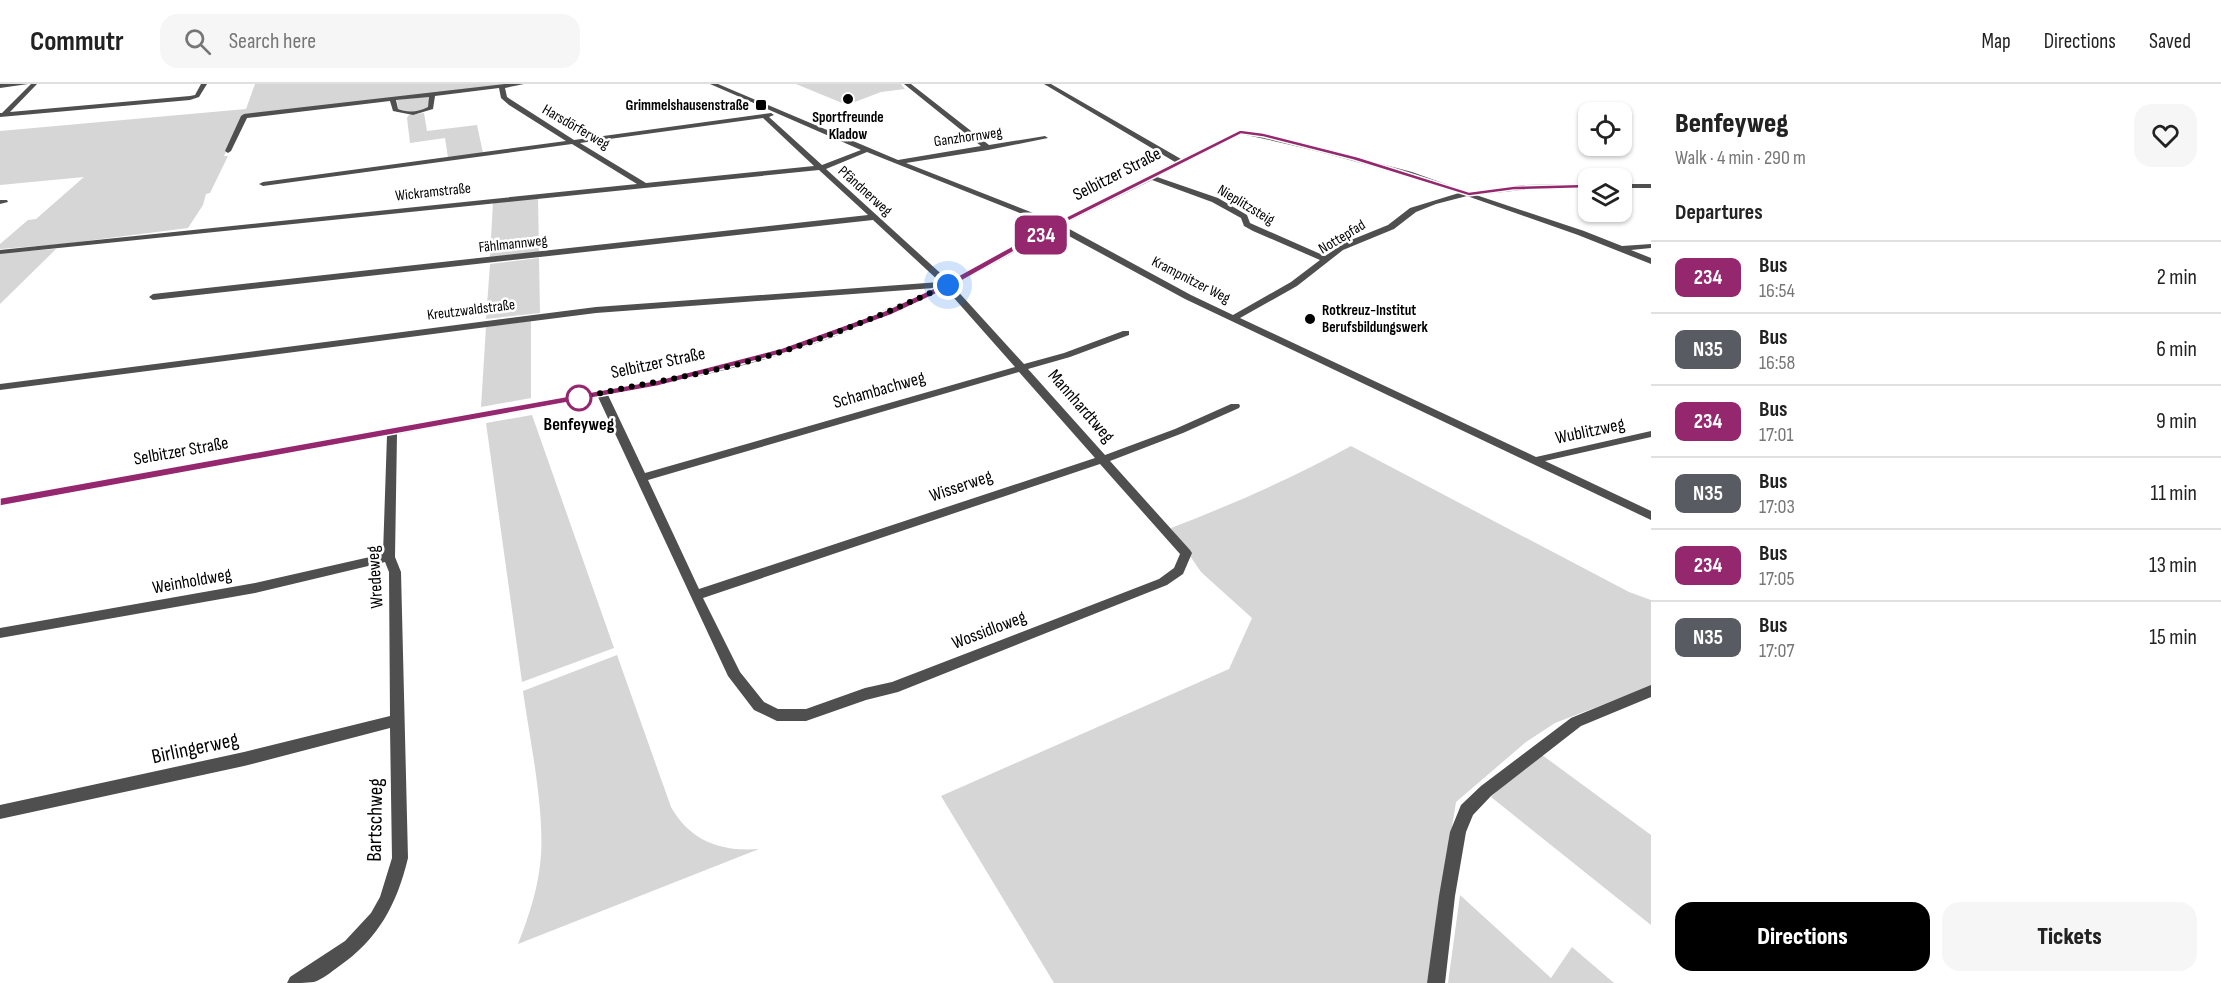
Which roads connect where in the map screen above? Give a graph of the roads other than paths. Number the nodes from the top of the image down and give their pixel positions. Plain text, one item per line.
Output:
1 (25, 84) edge
2 (34, 84) edge
3 (204, 84) edge
4 (521, 84) edge
5 (713, 84) edge
6 (907, 84) edge
7 (1047, 84) edge
8 (0, 86) edge
9 (501, 86) junction
10 (432, 94) junction
11 (393, 99) junction
12 (778, 112) junction
13 (2, 116) edge
14 (765, 117) junction
15 (1045, 138) dead end
16 (575, 143) junction
17 (988, 148) junction
18 (867, 150) junction
19 (228, 151) dead end
20 (896, 162) junction
21 (1180, 162) junction
22 (819, 168) junction
23 (1151, 177) junction
24 (262, 184) dead end
25 (644, 185) junction
26 (1578, 186) edge
27 (1632, 186) edge
28 (1651, 186) edge
29 (1469, 194) junction
30 (874, 217) junction
31 (1057, 225) junction
32 (1651, 246) edge
33 (1621, 248) junction
34 (0, 252) edge
35 (1326, 259) junction
36 (1651, 261) edge
37 (948, 285) junction
38 (153, 297) dead end
39 (1234, 318) junction
40 (1126, 333) dead end
41 (1022, 368) junction
42 (0, 387) edge
43 (602, 394) junction
44 (1235, 406) dead end
45 (392, 432) junction
46 (1651, 434) edge
47 (1103, 458) junction
48 (1537, 462) junction
49 (642, 478) junction
50 (0, 502) edge
51 (1651, 516) edge
52 (1186, 553) joint
53 (389, 558) junction
54 (696, 595) junction
55 (0, 633) edge
56 (1651, 691) edge
57 (397, 720) junction
58 (0, 812) edge
59 (296, 983) edge
60 (1436, 983) edge

1 - 8 street
2 - 13 street
3 - 13 street
4 - 9 street
5 - 12 street, Krampnitzer Weg
6 - 17 street
7 - 21 street
9 - 10 street
9 - 16 street, Harsdörferweg
10 - 11 street
10 - 11 street
11 - 19 street
12 - 14 street
12 - 18 street, Krampnitzer Weg
14 - 16 street
14 - 22 street, Pfändnerweg
15 - 17 street, Ganzhornweg
16 - 24 street
16 - 25 street, Harsdörferweg
17 - 20 street, Ganzhornweg
18 - 20 street, Krampnitzer Weg
18 - 22 street, Wickramstraße
20 - 31 street, Krampnitzer Weg
21 - 23 street, Selbitzer Straße
21 - 29 street, Selbitzer Straße
22 - 25 street, Wickramstraße
22 - 30 street, Pfändnerweg
23 - 31 street, Selbitzer Straße
23 - 35 street, Nieplitzsteig
25 - 34 street, Wickramstraße
26 - 29 street, Nottepfad
27 - 28 street
29 - 33 street
29 - 35 street, Nottepfad
30 - 37 street, Pfändnerweg
30 - 38 street, Fählmannweg
31 - 37 street, Selbitzer Straße
31 - 39 street, Krampnitzer Weg
32 - 33 street
33 - 36 street
35 - 39 street, Nottepfad
37 - 41 street, Mannhardtweg
37 - 42 street, Kreutzwaldstraße
37 - 43 street, Selbitzer Straße
39 - 48 street, Krampnitzer Weg
40 - 41 street, Schambachweg
41 - 47 street, Mannhardtweg
41 - 49 street, Schambachweg
43 - 45 street, Selbitzer Straße
43 - 49 street
44 - 47 street, Wisserweg
45 - 50 street, Selbitzer Straße
45 - 53 street, Wredeweg
46 - 48 street, Wublitzweg
47 - 52 street, Mannhardtweg
47 - 54 street, Wisserweg
48 - 51 street, Krampnitzer Weg
49 - 54 street
52 - 54 street, Wossidloweg
53 - 55 street, Weinholdweg
53 - 57 street, Wredeweg
56 - 60 street
57 - 58 street, Birlingerweg
57 - 59 street, Bartschweg

